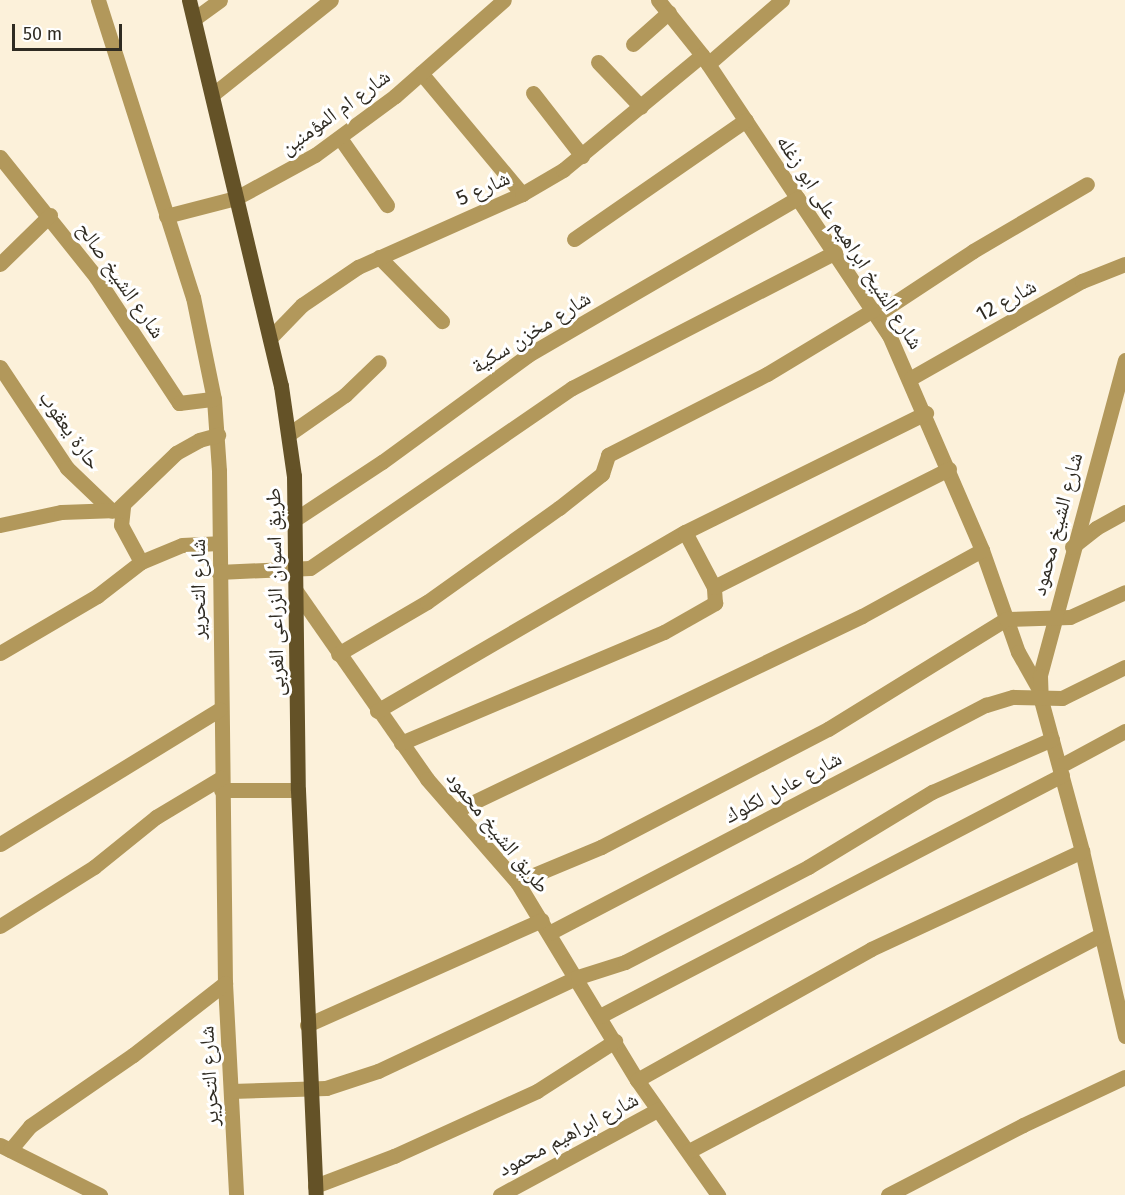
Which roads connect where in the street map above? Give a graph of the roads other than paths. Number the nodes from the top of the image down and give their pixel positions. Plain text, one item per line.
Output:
1 (98, 0) edge
2 (189, 0) edge
3 (219, 0) edge
4 (331, 0) edge
5 (504, 0) edge
6 (658, 0) edge
7 (782, 0) edge
8 (669, 12) junction
9 (194, 19) junction
10 (633, 44) dead end
11 (705, 60) junction
12 (598, 62) dead end
13 (421, 73) junction
14 (533, 93) dead end
15 (212, 95) junction
16 (641, 107) junction
17 (746, 120) junction
18 (340, 138) junction
19 (582, 156) junction
20 (0, 157) edge
21 (1087, 184) dead end
22 (522, 194) junction
23 (236, 198) junction
24 (798, 198) junction
25 (387, 205) dead end
26 (50, 216) junction
27 (166, 216) junction
28 (574, 239) dead end
29 (835, 252) junction
30 (379, 257) junction
31 (0, 264) edge
32 (1125, 264) edge
33 (875, 312) junction
34 (442, 321) dead end
35 (270, 338) junction
36 (1125, 360) edge
37 (379, 363) dead end
38 (0, 367) edge
39 (911, 378) junction
40 (214, 399) junction
41 (1118, 406) edge
42 (926, 413) junction
43 (218, 435) junction
44 (289, 435) junction
45 (949, 470) junction
46 (117, 509) junction
47 (1125, 512) edge
48 (297, 518) junction
49 (0, 525) edge
50 (685, 532) junction
51 (218, 543) junction
52 (1072, 547) junction
53 (982, 550) junction
54 (141, 562) junction
55 (296, 570) junction
56 (218, 572) junction
57 (714, 587) junction
58 (296, 591) junction
59 (1125, 592) edge
60 (1053, 618) junction
61 (1006, 619) junction
62 (0, 653) edge
63 (338, 654) junction
64 (1125, 667) edge
65 (1040, 696) junction
66 (220, 709) junction
67 (377, 711) junction
68 (1125, 731) edge
69 (1052, 739) junction
70 (400, 743) junction
71 (1061, 770) junction
72 (221, 784) junction
73 (298, 790) junction
74 (454, 811) junction
75 (0, 844) edge
76 (1082, 851) junction
77 (518, 882) junction
78 (0, 926) edge
79 (545, 926) junction
80 (1100, 935) junction
81 (578, 977) junction
82 (225, 983) junction
83 (600, 1016) junction
84 (307, 1025) junction
85 (1125, 1036) edge
86 (615, 1041) junction
87 (1125, 1077) edge
88 (637, 1080) junction
89 (310, 1090) junction
90 (231, 1091) junction
91 (657, 1110) junction
92 (5, 1147) edge
93 (689, 1151) junction
94 (316, 1190) edge
95 (100, 1195) edge
96 (236, 1195) edge
97 (500, 1195) edge
98 (718, 1195) edge
99 (888, 1195) edge

1 - 27 street, شارع التحرير
2 - 9 main road, طريق اسوان الزراعى الغربى
3 - 9 street
4 - 15 street
5 - 13 street, شارع ام المؤمنين
6 - 8 street, شارع الشيخ ابراهيم على ابو زغله
7 - 11 street, شارع 5
8 - 10 street
8 - 11 street, شارع الشيخ ابراهيم على ابو زغله
9 - 15 main road, طريق اسوان الزراعى الغربى
11 - 16 street, شارع 5
11 - 17 street, شارع الشيخ ابراهيم على ابو زغله
12 - 16 street
13 - 18 street, شارع ام المؤمنين
13 - 22 street
14 - 19 street
15 - 23 main road, طريق اسوان الزراعى الغربى
16 - 19 street, شارع 5
17 - 24 street, شارع الشيخ ابراهيم على ابو زغله
17 - 28 street
18 - 23 street, شارع ام المؤمنين
18 - 25 street
19 - 22 street, شارع 5
20 - 26 street, شارع الشيخ صالح
21 - 33 street
22 - 30 street, شارع 5
23 - 27 street, شارع ام المؤمنين
23 - 35 main road, طريق اسوان الزراعى الغربى
24 - 29 street, شارع الشيخ ابراهيم على ابو زغله
24 - 48 street, شارع مخزن سكية
26 - 31 street
26 - 40 street, شارع الشيخ صالح
27 - 40 street, شارع التحرير
29 - 33 street, شارع الشيخ ابراهيم على ابو زغله
29 - 55 street
30 - 34 street
30 - 35 street, شارع 5
32 - 39 street, شارع 12
33 - 39 street, شارع الشيخ ابراهيم على ابو زغله
33 - 63 street
35 - 44 main road, طريق اسوان الزراعى الغربى
36 - 41 street, شارع الشيخ محمود
37 - 44 street
38 - 46 street, حارة يعقوب
39 - 42 street, شارع الشيخ ابراهيم على ابو زغله
40 - 43 street, شارع التحرير
41 - 52 street, شارع الشيخ محمود
42 - 45 street, شارع الشيخ ابراهيم على ابو زغله
42 - 50 street
43 - 46 street
43 - 51 street, شارع التحرير
44 - 48 main road, طريق اسوان الزراعى الغربى
45 - 53 street, شارع الشيخ ابراهيم على ابو زغله
45 - 57 street
46 - 49 street
46 - 54 street
47 - 52 street
48 - 55 main road, طريق اسوان الزراعى الغربى
50 - 57 street
50 - 67 street
51 - 54 street
51 - 56 street, شارع التحرير
52 - 60 street, شارع الشيخ محمود
53 - 61 street, شارع الشيخ ابراهيم على ابو زغله
53 - 74 street
54 - 62 street
55 - 56 street
55 - 58 main road, طريق اسوان الزراعى الغربى
56 - 66 street, شارع التحرير
57 - 70 street
58 - 63 street, طريق الشيخ محمود
58 - 73 main road, طريق اسوان الزراعى الغربى
59 - 60 street
60 - 61 street
60 - 65 street, شارع الشيخ محمود
61 - 65 street, شارع الشيخ ابراهيم على ابو زغله
61 - 77 street
63 - 67 street, طريق الشيخ محمود
64 - 65 street, شارع عادل لكلوك
65 - 69 street
65 - 79 street, شارع عادل لكلوك
66 - 72 street, شارع التحرير
66 - 75 street
67 - 70 street, طريق الشيخ محمود
68 - 71 street
69 - 71 street
69 - 81 street
70 - 74 street, طريق الشيخ محمود
71 - 76 street
71 - 83 street
72 - 73 street
72 - 78 street
72 - 82 street, شارع التحرير
73 - 84 main road, طريق اسوان الزراعى الغربى
74 - 77 street, طريق الشيخ محمود
76 - 80 street
76 - 88 street
77 - 79 street, طريق الشيخ محمود
79 - 81 street, طريق الشيخ محمود
79 - 84 street, شارع عادل لكلوك
80 - 85 street
80 - 93 street
81 - 83 street, طريق الشيخ محمود
81 - 89 street
82 - 90 street, شارع التحرير
82 - 92 street
83 - 86 street, طريق الشيخ محمود
84 - 89 main road, طريق اسوان الزراعى الغربى
86 - 88 street, طريق الشيخ محمود
86 - 94 street
87 - 99 street
88 - 91 street, طريق الشيخ محمود
89 - 90 street
89 - 94 main road, طريق اسوان الزراعى الغربى
90 - 96 street, شارع التحرير
91 - 93 street, طريق الشيخ محمود
91 - 97 street, شارع ابراهيم محمود
92 - 95 street
93 - 98 street, طريق الشيخ محمود

